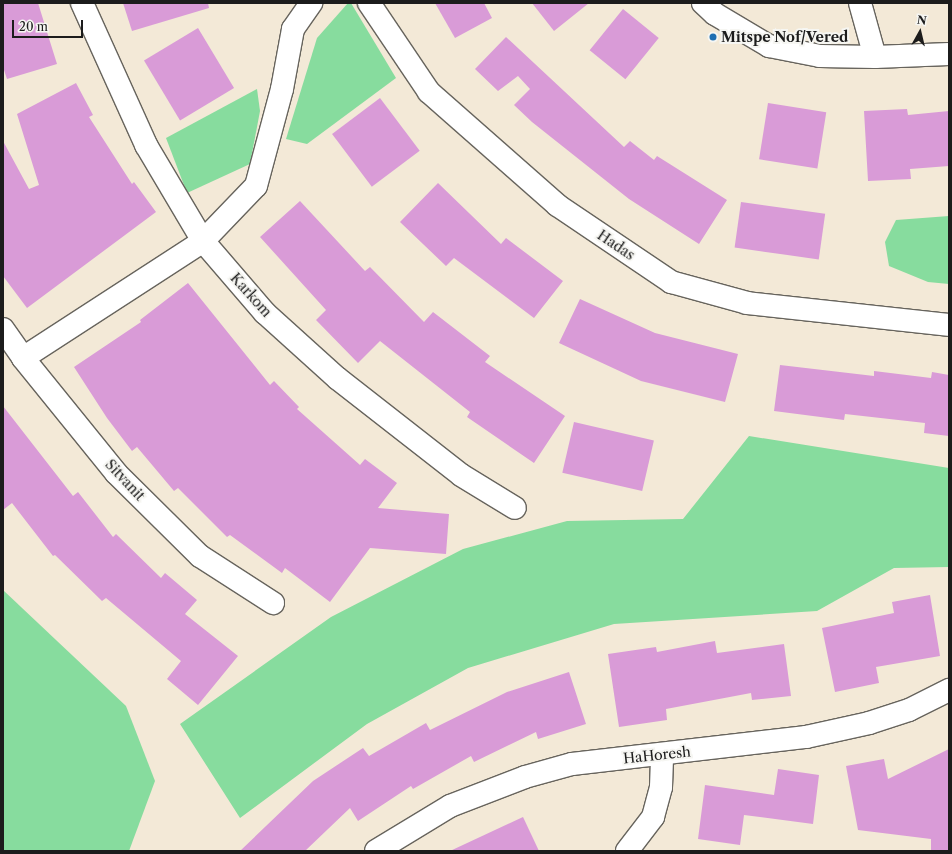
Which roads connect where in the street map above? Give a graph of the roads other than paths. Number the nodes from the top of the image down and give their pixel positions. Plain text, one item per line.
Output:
1 (82, 3) edge
2 (311, 3) edge
3 (369, 3) edge
4 (703, 3) edge
5 (860, 3) edge
6 (949, 54) edge
7 (875, 57) junction
8 (203, 241) junction
9 (949, 325) edge
10 (3, 328) edge
11 (23, 358) junction
12 (515, 508) dead end
13 (274, 603) dead end
14 (949, 690) edge
15 (662, 755) junction
16 (376, 851) edge
17 (626, 851) edge

1 - 8 street, Karkom
2 - 8 street
3 - 9 street, Hadas
4 - 7 street
5 - 7 street
6 - 7 street
8 - 11 street
8 - 12 street, Karkom
10 - 11 street, Sitvanit
11 - 13 street, Sitvanit
14 - 15 street, HaHoresh
15 - 16 street, HaHoresh
15 - 17 street

